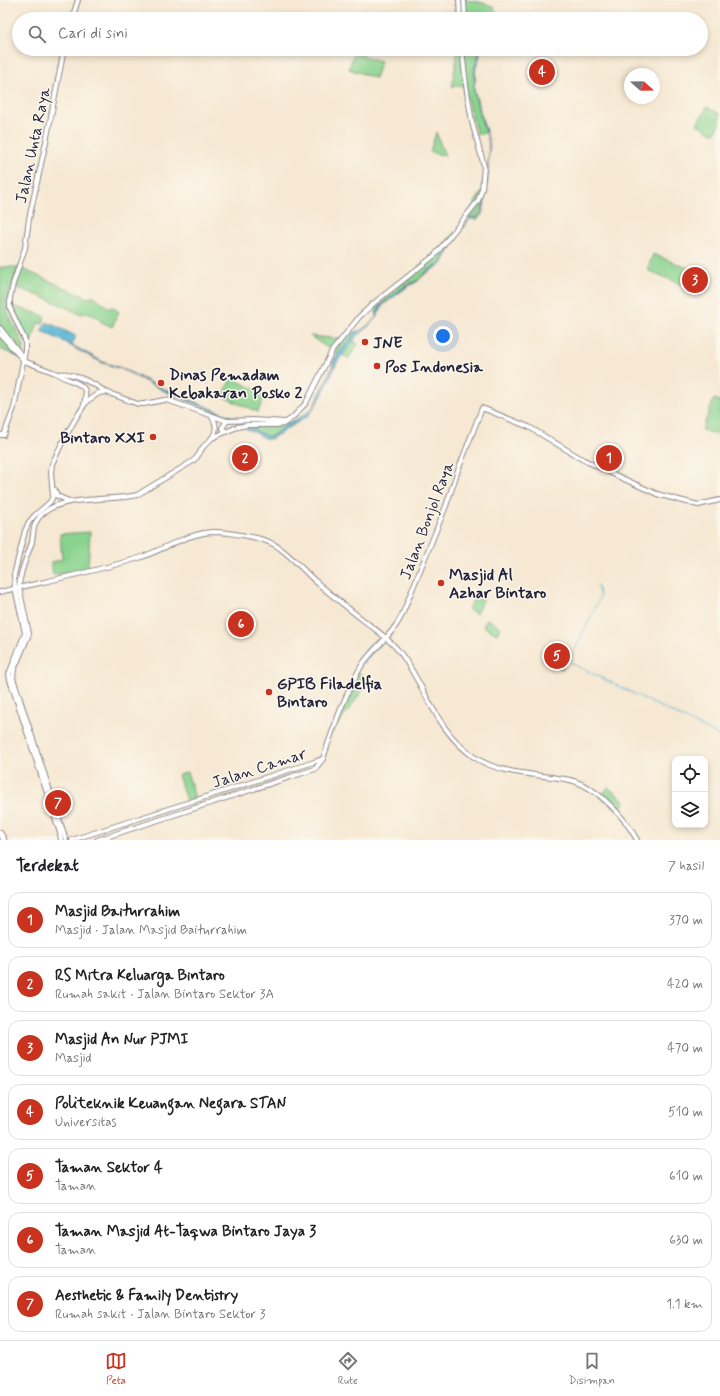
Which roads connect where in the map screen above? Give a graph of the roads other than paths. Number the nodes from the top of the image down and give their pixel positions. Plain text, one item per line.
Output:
1 (78, 0) edge
2 (459, 0) edge
3 (464, 0) edge
4 (462, 6) junction
5 (74, 12) edge
6 (461, 12) edge
7 (463, 12) edge
8 (63, 56) edge
9 (464, 56) edge
10 (0, 328) edge
11 (0, 334) edge
12 (24, 361) junction
13 (58, 374) junction
14 (91, 383) junction
15 (85, 391) junction
16 (106, 392) junction
17 (84, 404) junction
18 (212, 416) junction
19 (227, 421) junction
20 (286, 422) junction
21 (226, 432) junction
22 (0, 436) edge
23 (212, 438) junction
24 (52, 484) junction
25 (720, 500) edge
26 (72, 502) junction
27 (23, 541) junction
28 (32, 543) junction
29 (17, 587) junction
30 (0, 592) edge
31 (386, 638) junction
32 (322, 759) junction
33 (314, 762) junction
34 (315, 769) junction
35 (0, 833) edge
36 (4, 840) edge
37 (60, 840) edge
38 (66, 840) edge
39 (72, 840) edge
40 (97, 840) edge
41 (637, 840) edge

1 - 5 main road
2 - 4 main road
3 - 4 main road
4 - 6 main road
4 - 7 main road
8 - 12 main road, Jalan Unta Raya
9 - 20 main road
10 - 12 main road
11 - 12 main road
12 - 13 main road
12 - 22 main road, Jalan Unta Raya
13 - 14 main road
13 - 15 main road
14 - 15 main road
14 - 16 main road
15 - 17 main road
16 - 17 main road
16 - 18 main road
17 - 24 main road
18 - 19 main road
18 - 23 main road
19 - 20 main road
19 - 21 main road
20 - 21 main road
21 - 23 main road
23 - 26 main road
24 - 26 main road
24 - 27 main road
25 - 31 main road, Jalan Bonjol Raya
26 - 28 main road
27 - 28 main road
27 - 29 main road
28 - 29 main road
29 - 30 main road
29 - 31 main road
29 - 37 main road
29 - 38 main road
31 - 32 main road, Jalan Camar
31 - 41 main road
32 - 33 main road, Jalan Camar
32 - 34 main road
33 - 34 main road
33 - 39 main road, Jalan Camar
34 - 40 main road
35 - 36 highway

